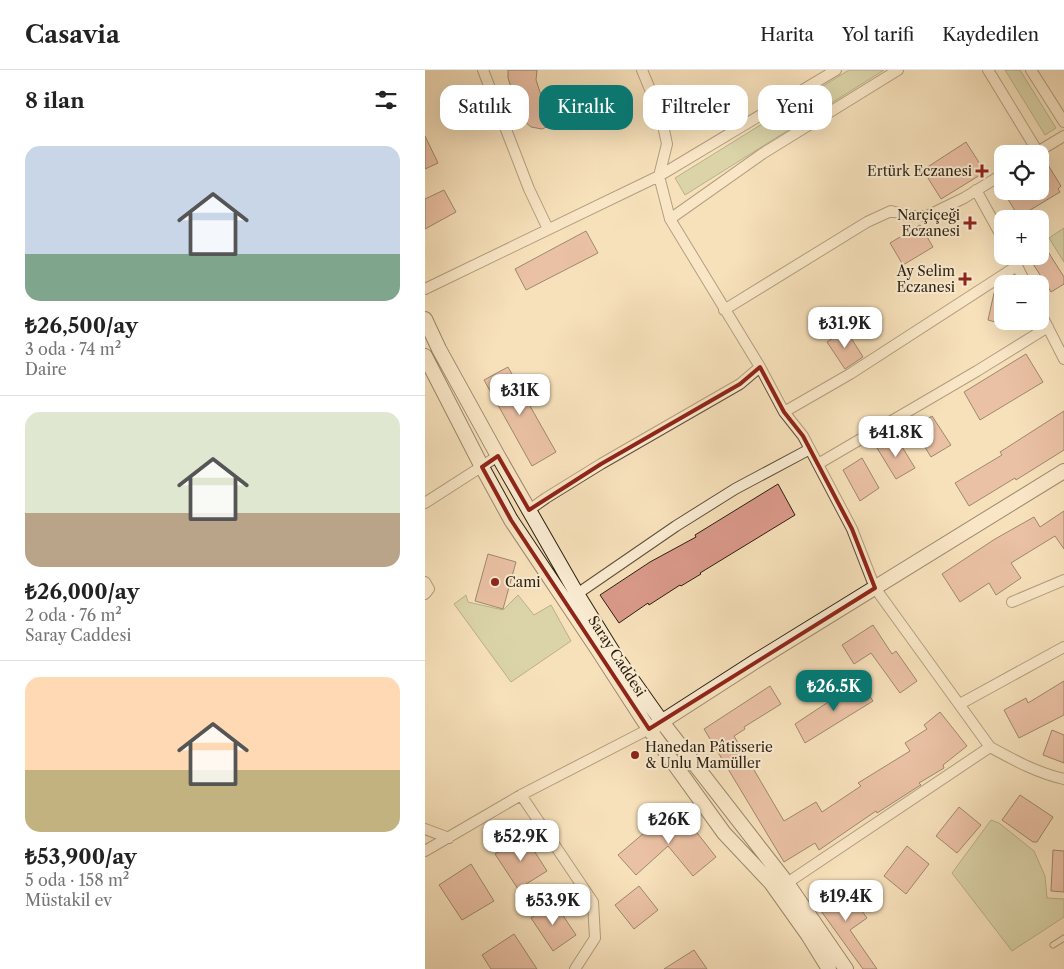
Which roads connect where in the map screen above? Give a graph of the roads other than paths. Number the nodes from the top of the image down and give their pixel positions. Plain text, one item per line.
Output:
1 (483, 70) edge
2 (642, 70) edge
3 (836, 70) edge
4 (898, 70) edge
5 (988, 70) edge
6 (1031, 70) edge
7 (1064, 122) edge
8 (1064, 136) edge
9 (1031, 145) edge
10 (1049, 145) edge
11 (659, 176) junction
12 (994, 179) edge
13 (976, 190) junction
14 (670, 219) junction
15 (994, 223) edge
16 (548, 229) junction
17 (1008, 265) edge
18 (425, 289) edge
19 (724, 310) junction
20 (425, 319) edge
21 (1049, 329) edge
22 (1043, 330) edge
23 (425, 356) edge
24 (1064, 359) edge
25 (760, 367) junction
26 (784, 412) junction
27 (810, 449) junction
28 (498, 456) junction
29 (818, 464) junction
30 (481, 467) junction
31 (1064, 471) edge
32 (425, 503) edge
33 (529, 510) junction
34 (1064, 580) edge
35 (425, 582) edge
36 (875, 588) junction
37 (425, 594) edge
38 (577, 594) junction
39 (1012, 602) dead end
40 (1064, 647) edge
41 (960, 704) junction
42 (662, 722) junction
43 (649, 729) junction
44 (990, 747) junction
45 (1064, 779) edge
46 (521, 795) junction
47 (425, 829) edge
48 (449, 838) junction
49 (425, 851) edge
50 (787, 883) junction
51 (1064, 938) edge
52 (1053, 945) dead end
53 (575, 969) edge
54 (829, 969) edge
55 (846, 969) edge

1 - 16 street
2 - 11 street
3 - 11 street
4 - 14 street
5 - 9 street
6 - 7 street
8 - 10 street
11 - 14 street
11 - 16 street
12 - 13 street
13 - 15 street
13 - 19 street
14 - 19 street
16 - 18 street
17 - 26 street
19 - 25 street
20 - 28 street, Saray Caddesi
21 - 24 street
22 - 29 street
23 - 30 street, Saray Caddesi
25 - 26 street
25 - 33 street
26 - 27 street
27 - 29 street
27 - 38 street
28 - 30 street
28 - 33 street, Saray Caddesi
29 - 36 street
30 - 32 street
30 - 43 street, Saray Caddesi
31 - 36 street
33 - 38 street, Saray Caddesi
34 - 39 street
35 - 37 street
36 - 41 street
36 - 42 street
38 - 42 street, Saray Caddesi
40 - 41 street
41 - 44 street
42 - 43 street
42 - 50 street, Saray Caddesi
43 - 46 street
43 - 54 street, Saray Caddesi
44 - 45 street
44 - 50 street
46 - 48 street
46 - 53 street
47 - 48 street
48 - 49 street
50 - 55 street, Saray Caddesi
51 - 52 lane

